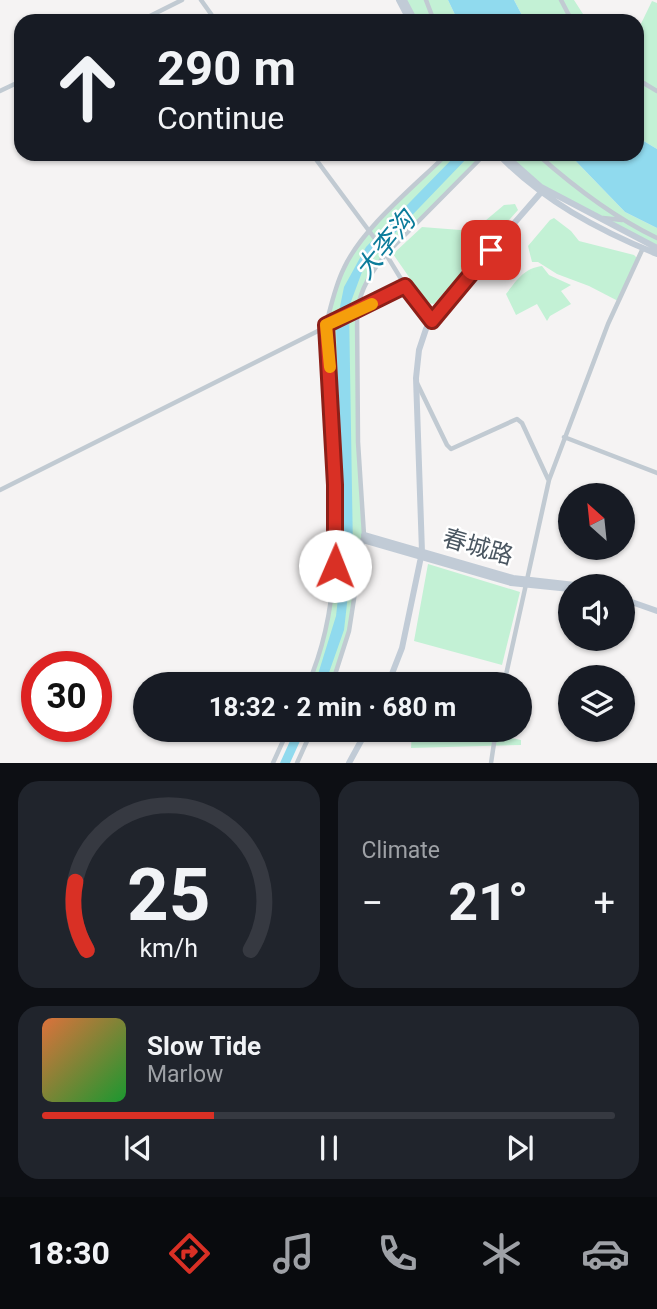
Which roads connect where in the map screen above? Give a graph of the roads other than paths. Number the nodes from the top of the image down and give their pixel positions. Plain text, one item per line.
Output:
1 (182, 0) edge
2 (154, 14) edge
3 (317, 161) edge
4 (440, 161) edge
5 (478, 161) edge
6 (507, 161) edge
7 (511, 161) edge
8 (546, 161) edge
9 (542, 190) junction
10 (596, 217) junction
11 (623, 220) junction
12 (368, 232) junction
13 (657, 238) edge
14 (643, 248) junction
15 (657, 248) edge
16 (385, 252) junction
17 (657, 254) edge
18 (405, 286) junction
19 (357, 311) junction
20 (432, 321) junction
21 (326, 325) junction
22 (416, 381) junction
23 (564, 437) junction
24 (657, 473) edge
25 (549, 480) junction
26 (0, 490) edge
27 (364, 537) junction
28 (421, 554) junction
29 (528, 583) junction
30 (558, 585) edge
31 (558, 587) edge
32 (635, 605) edge
33 (657, 613) edge
34 (312, 672) edge
35 (336, 672) edge
36 (393, 672) edge
37 (507, 672) edge
38 (283, 742) edge
39 (307, 742) edge
40 (360, 742) edge
41 (494, 742) edge
42 (273, 763) edge
43 (297, 763) edge
44 (349, 763) edge
45 (491, 763) edge

1 - 2 street
3 - 12 street
4 - 12 street
5 - 16 street
6 - 9 street
7 - 9 street
8 - 11 street
9 - 10 street
9 - 14 street
9 - 20 street
10 - 11 street
10 - 15 street
11 - 13 street
12 - 16 street
12 - 21 street
14 - 17 street
14 - 23 street
16 - 18 street
16 - 19 street
18 - 19 street
18 - 20 street
19 - 21 street
19 - 27 street
20 - 22 street
21 - 26 street
21 - 34 street
22 - 25 street
22 - 28 street
23 - 24 street
23 - 25 street
25 - 29 street
27 - 28 street, 春城路
27 - 35 street
28 - 29 street, 春城路
28 - 36 street
29 - 30 street, 春城路
29 - 31 street, 春城路
29 - 37 street
32 - 33 street
38 - 42 street
39 - 43 street
40 - 44 street
41 - 45 street

